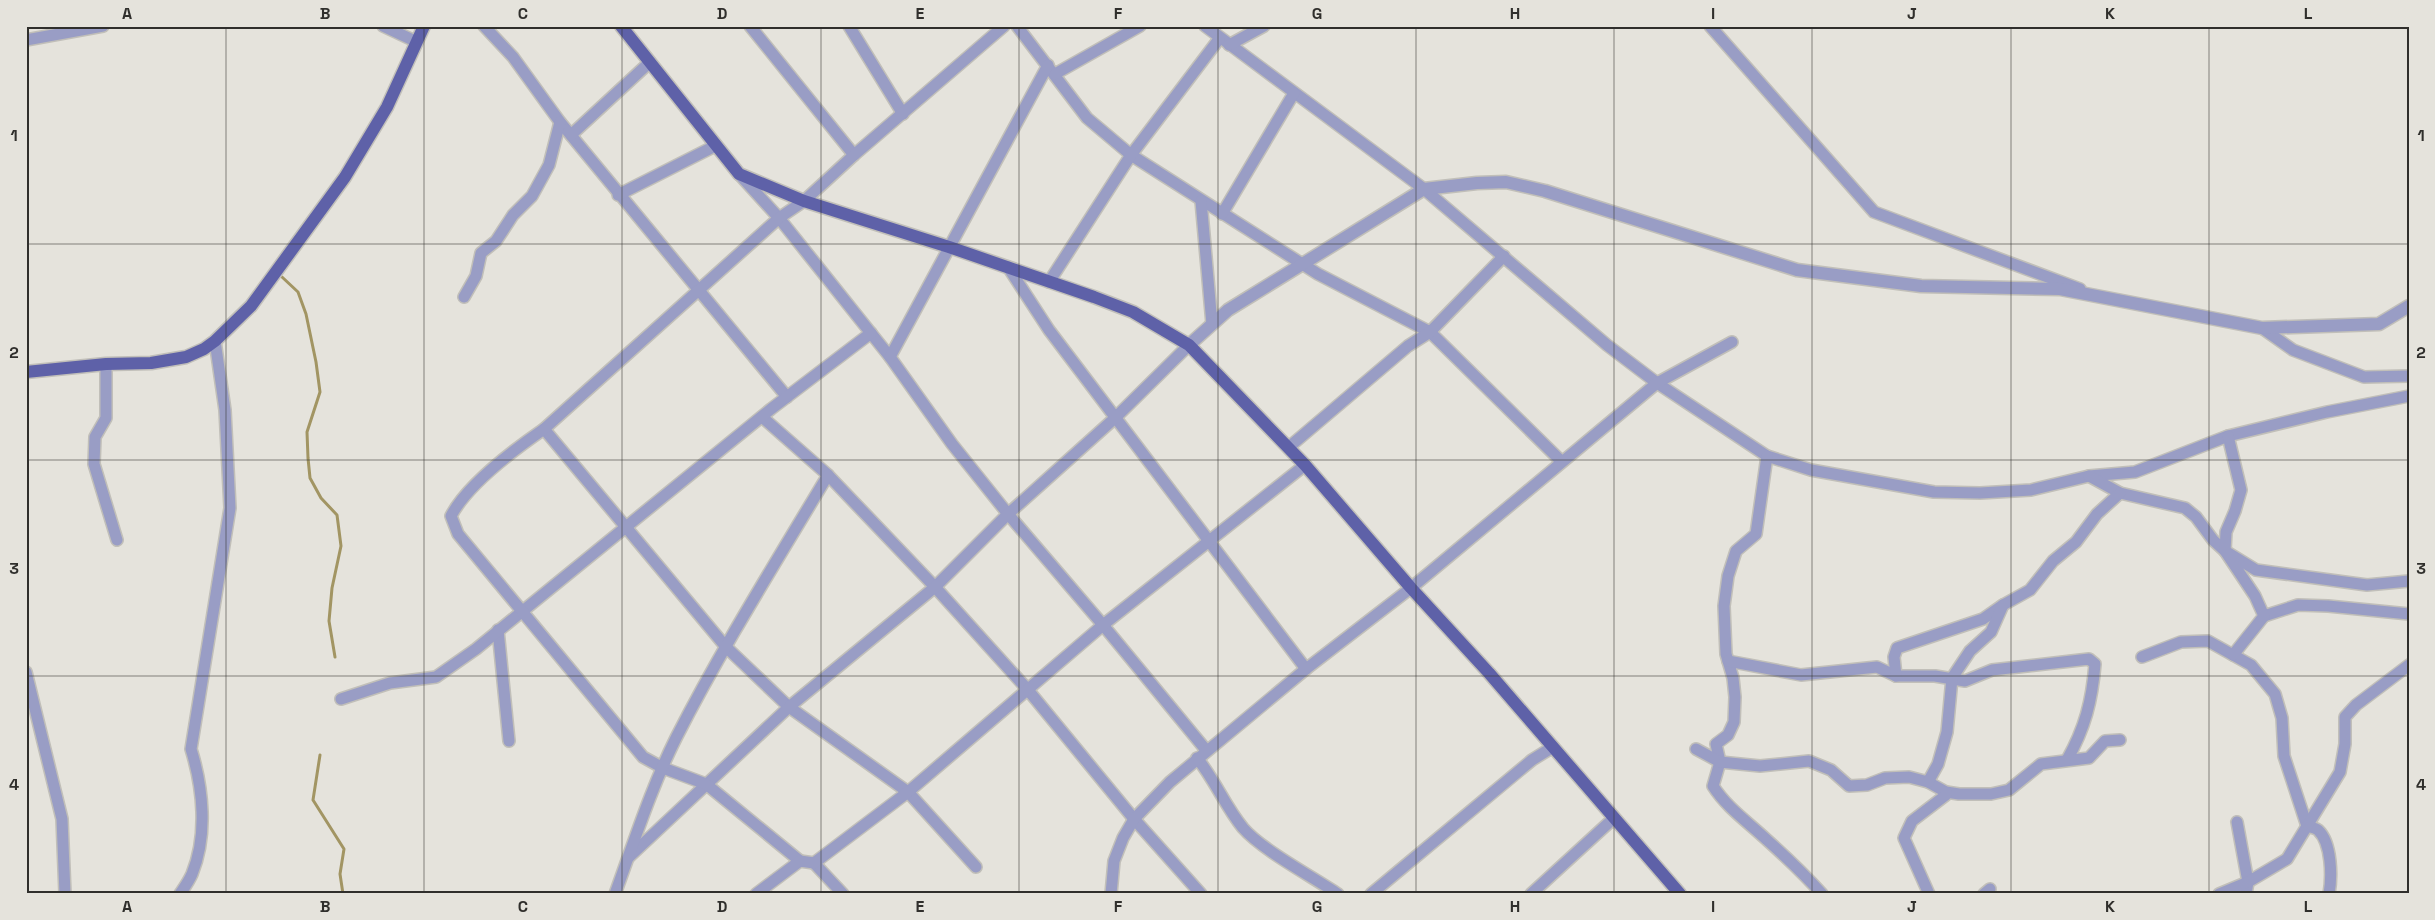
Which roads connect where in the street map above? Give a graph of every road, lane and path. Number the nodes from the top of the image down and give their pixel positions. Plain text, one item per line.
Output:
1 (103, 26) edge
2 (383, 26) edge
3 (424, 26) edge
4 (484, 26) edge
5 (622, 26) edge
6 (750, 26) edge
7 (849, 26) edge
8 (1004, 26) edge
9 (1017, 26) edge
10 (1140, 26) edge
11 (1205, 26) edge
12 (1264, 26) edge
13 (1710, 26) edge
14 (1219, 39) junction
15 (26, 40) edge
16 (417, 42) junction
17 (1230, 45) junction
18 (650, 62) junction
19 (1052, 69) junction
20 (1294, 93) junction
21 (904, 114) junction
22 (560, 122) junction
23 (570, 135) junction
24 (715, 146) junction
25 (854, 155) junction
26 (1130, 155) junction
27 (739, 174) junction
28 (1424, 189) junction
29 (618, 195) junction
30 (804, 201) junction
31 (1201, 201) junction
32 (1222, 214) junction
33 (779, 218) junction
34 (949, 247) junction
35 (1504, 256) junction
36 (1302, 264) junction
37 (1008, 267) junction
38 (1049, 282) junction
39 (699, 290) junction
40 (2093, 294) junction
41 (464, 297) dead end
42 (2409, 306) edge
43 (1212, 324) junction
44 (2262, 328) junction
45 (1430, 332) junction
46 (871, 333) junction
47 (215, 341) junction
48 (1732, 342) dead end
49 (1189, 345) junction
50 (890, 357) junction
51 (106, 364) junction
52 (26, 372) edge
53 (2409, 376) edge
54 (1657, 383) junction
55 (2409, 396) edge
56 (787, 397) junction
57 (762, 417) junction
58 (1115, 418) junction
59 (544, 429) junction
60 (2228, 436) junction
61 (1289, 447) junction
62 (1767, 456) junction
63 (1561, 461) junction
64 (1305, 465) junction
65 (828, 475) junction
66 (2089, 476) junction
67 (2120, 493) junction
68 (1008, 514) junction
69 (624, 527) junction
70 (117, 540) dead end
71 (1208, 540) junction
72 (2225, 551) junction
73 (2409, 581) edge
74 (935, 587) junction
75 (1411, 588) junction
76 (2004, 605) junction
77 (522, 610) junction
78 (2409, 614) edge
79 (2264, 616) junction
80 (1103, 625) junction
81 (498, 630) junction
82 (726, 647) junction
83 (2233, 655) junction
84 (2142, 657) dead end
85 (1728, 661) junction
86 (2409, 665) edge
87 (1306, 669) junction
88 (26, 672) edge
89 (1896, 676) junction
90 (1952, 678) junction
91 (1028, 690) junction
92 (341, 699) dead end
93 (790, 707) junction
94 (2120, 740) dead end
95 (508, 741) dead end
96 (1553, 747) junction
97 (1696, 749) dead end
98 (1206, 750) junction
99 (1197, 758) junction
100 (2067, 760) junction
101 (1720, 762) junction
102 (662, 768) junction
103 (1928, 782) junction
104 (706, 784) junction
105 (908, 792) junction
106 (1946, 792) junction
107 (1614, 818) junction
108 (1134, 819) junction
109 (2237, 822) dead end
110 (2307, 826) junction
111 (629, 856) junction
112 (800, 861) junction
113 (814, 863) junction
114 (976, 867) dead end
115 (2248, 882) junction
116 (65, 894) edge
117 (180, 894) edge
118 (615, 894) edge
119 (756, 894) edge
120 (843, 894) edge
121 (1111, 894) edge
122 (1201, 894) edge
123 (1338, 894) edge
124 (1371, 894) edge
125 (1531, 894) edge
126 (1680, 894) edge
127 (1822, 894) edge
128 (1929, 894) edge
129 (2219, 894) edge
130 (2246, 894) edge
131 (2329, 894) edge

1 - 15 street
2 - 16 street
3 - 16 main road
4 - 22 street
5 - 18 main road
6 - 25 street
7 - 21 street
8 - 21 street
9 - 19 street
10 - 19 street
11 - 14 street
12 - 17 street
13 - 40 street
14 - 17 street
14 - 26 street
16 - 47 main road
17 - 20 street
18 - 23 street
18 - 24 main road
19 - 26 street
19 - 34 street
20 - 28 street
20 - 32 street
21 - 25 street
22 - 23 street
22 - 41 street
23 - 29 street
24 - 27 main road
24 - 29 street
25 - 30 street
26 - 31 street
26 - 38 street
27 - 30 main road
27 - 33 street
28 - 35 street
28 - 36 street
28 - 40 street
29 - 39 street
30 - 33 street
30 - 34 main road
31 - 32 street
31 - 43 street
32 - 36 street
33 - 39 street
33 - 46 street
34 - 37 main road
34 - 50 street
35 - 45 street
35 - 54 street
36 - 43 street
36 - 45 street
37 - 38 main road
37 - 58 street
38 - 49 main road
39 - 56 street
39 - 59 street
40 - 44 street
42 - 44 street
43 - 49 street
44 - 53 street
45 - 61 street
45 - 63 street
46 - 50 street
46 - 56 street
47 - 51 main road
47 - 117 street
48 - 54 street
49 - 58 street
49 - 61 main road
50 - 68 street
51 - 52 main road
51 - 70 street
54 - 62 street
54 - 63 street
55 - 60 street
56 - 57 street
57 - 65 street
57 - 69 street
58 - 68 street
58 - 71 street
59 - 69 street
59 - 77 street
60 - 66 street
60 - 72 street
61 - 64 main road
62 - 66 street
62 - 85 street
63 - 75 street
64 - 71 street
64 - 75 main road
65 - 74 street
65 - 82 street
66 - 67 street
67 - 72 street
67 - 76 street
68 - 74 street
68 - 80 street
69 - 77 street
69 - 82 street
71 - 80 street
71 - 87 street
72 - 73 street
72 - 79 street
74 - 91 street
74 - 93 street
75 - 87 street
75 - 96 main road
76 - 89 street
76 - 90 street
77 - 81 street
77 - 102 street
78 - 79 street
79 - 83 street
80 - 91 street
80 - 98 street
81 - 92 street
81 - 95 street
82 - 93 street
82 - 102 street
83 - 84 street
83 - 110 street
85 - 89 street
85 - 101 street
86 - 110 street
87 - 98 street
88 - 116 street
89 - 90 street
90 - 100 street
90 - 103 street
91 - 105 street
91 - 108 street
93 - 104 street
93 - 105 street
94 - 100 street
96 - 107 main road
96 - 124 street
97 - 101 street
98 - 99 street
99 - 108 street
99 - 123 street
100 - 106 street
101 - 103 street
101 - 127 street
102 - 104 street
102 - 111 street
103 - 106 street
104 - 111 street
104 - 112 street
105 - 113 street
105 - 114 street
106 - 128 street
107 - 125 street
107 - 126 main road
108 - 121 street
108 - 122 street
109 - 115 street
110 - 115 street
110 - 131 street
111 - 118 street
112 - 113 street
112 - 119 street
113 - 120 street
115 - 129 street
115 - 130 street

